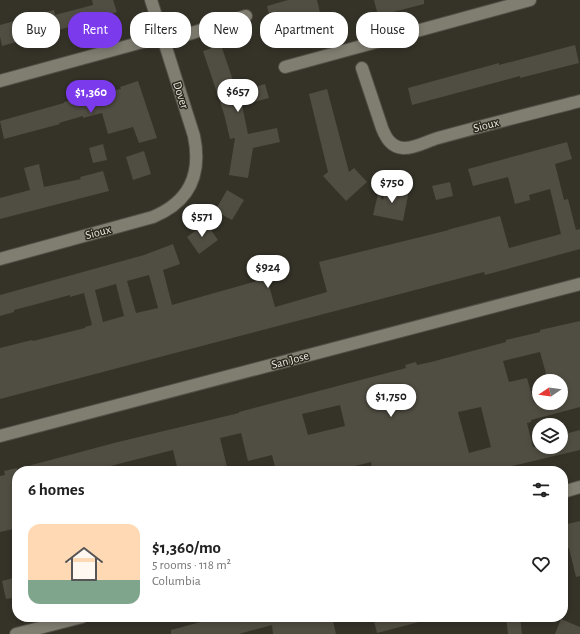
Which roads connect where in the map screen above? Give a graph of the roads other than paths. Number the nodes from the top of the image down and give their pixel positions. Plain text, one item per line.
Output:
1 (150, 0) edge
2 (530, 0) edge
3 (154, 12) edge
4 (130, 45) edge
5 (166, 48) edge
6 (285, 67) dead end
7 (362, 68) dead end
8 (0, 82) edge
9 (580, 101) edge
10 (187, 190) joint
11 (0, 259) edge
12 (580, 284) edge
13 (0, 436) edge
14 (580, 487) edge
15 (568, 491) edge
16 (63, 622) edge
17 (16, 634) edge

1 - 3 street, Dover
2 - 6 street
4 - 8 street
5 - 10 street, Dover
7 - 9 street, Sioux
10 - 11 street, Sioux
12 - 13 street, San Jose
14 - 15 street
16 - 17 street

